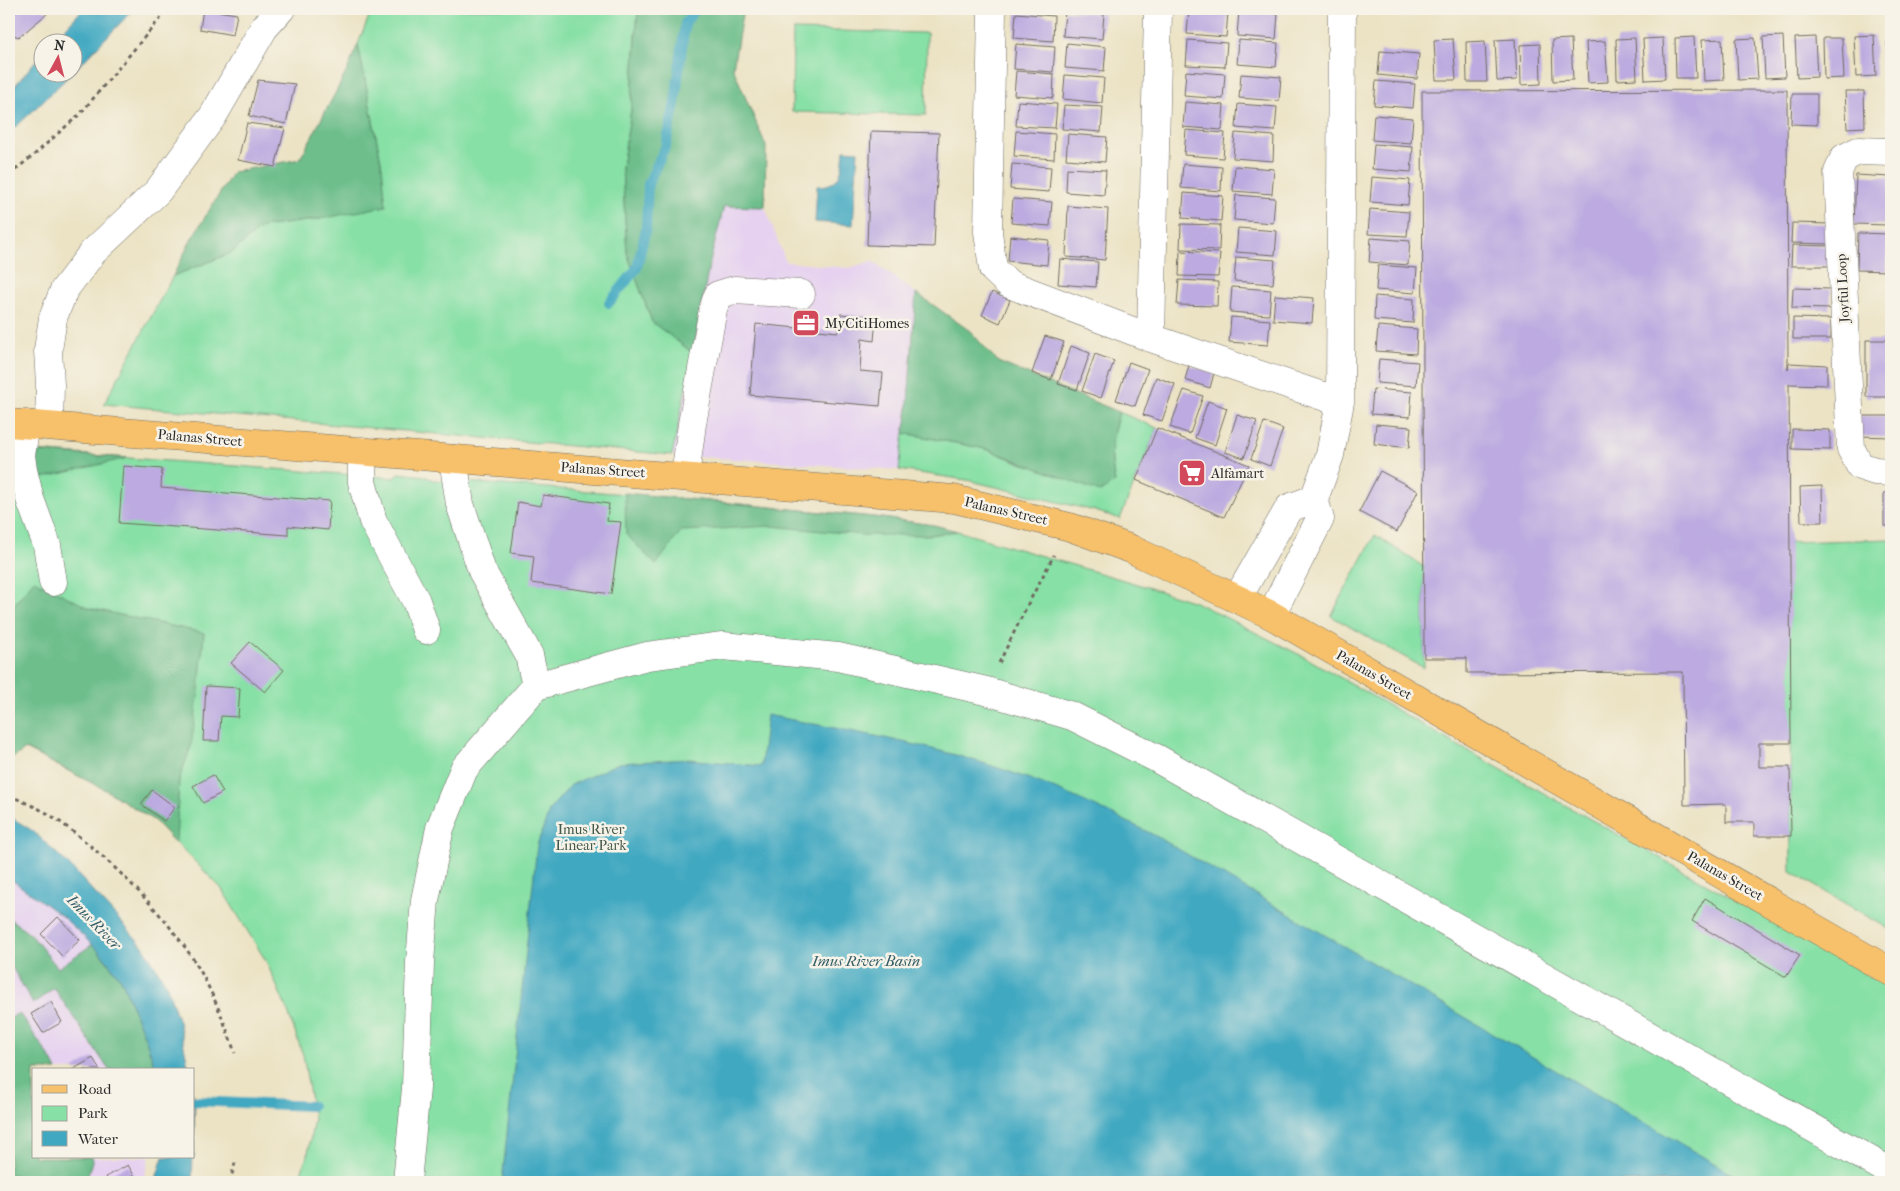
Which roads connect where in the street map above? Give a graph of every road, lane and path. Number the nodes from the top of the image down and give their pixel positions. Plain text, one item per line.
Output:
1 (168, 9) edge
2 (281, 9) edge
3 (992, 9) edge
4 (1158, 9) edge
5 (1342, 9) edge
6 (1891, 152) edge
7 (9, 174) edge
8 (801, 294) dead end
9 (1151, 338) junction
10 (1340, 402) junction
11 (28, 424) edge
12 (362, 451) junction
13 (453, 459) junction
14 (1891, 472) edge
15 (684, 476) junction
16 (1314, 499) junction
17 (1070, 527) junction
18 (53, 582) dead end
19 (1237, 599) junction
20 (1271, 615) junction
21 (426, 630) dead end
22 (536, 686) junction
23 (986, 691) junction
24 (9, 795) edge
25 (1891, 972) edge
26 (235, 1053) dead end
27 (236, 1159) dead end
28 (1891, 1172) edge
29 (230, 1182) edge
30 (407, 1182) edge

1 - 7 path
2 - 11 street
3 - 9 street
4 - 9 street
5 - 10 street
6 - 14 street, Joyful Loop
8 - 15 street
9 - 10 street
10 - 16 street
11 - 12 main road, Palanas Street
11 - 18 street
12 - 13 main road, Palanas Street
12 - 21 street
13 - 15 main road, Palanas Street
13 - 22 street
15 - 17 main road, Palanas Street
16 - 19 street
16 - 20 street
17 - 19 main road, Palanas Street
17 - 23 path
19 - 20 main road, Palanas Street
20 - 25 main road, Palanas Street
22 - 23 street
22 - 30 street
23 - 28 street
24 - 26 path
27 - 29 path

